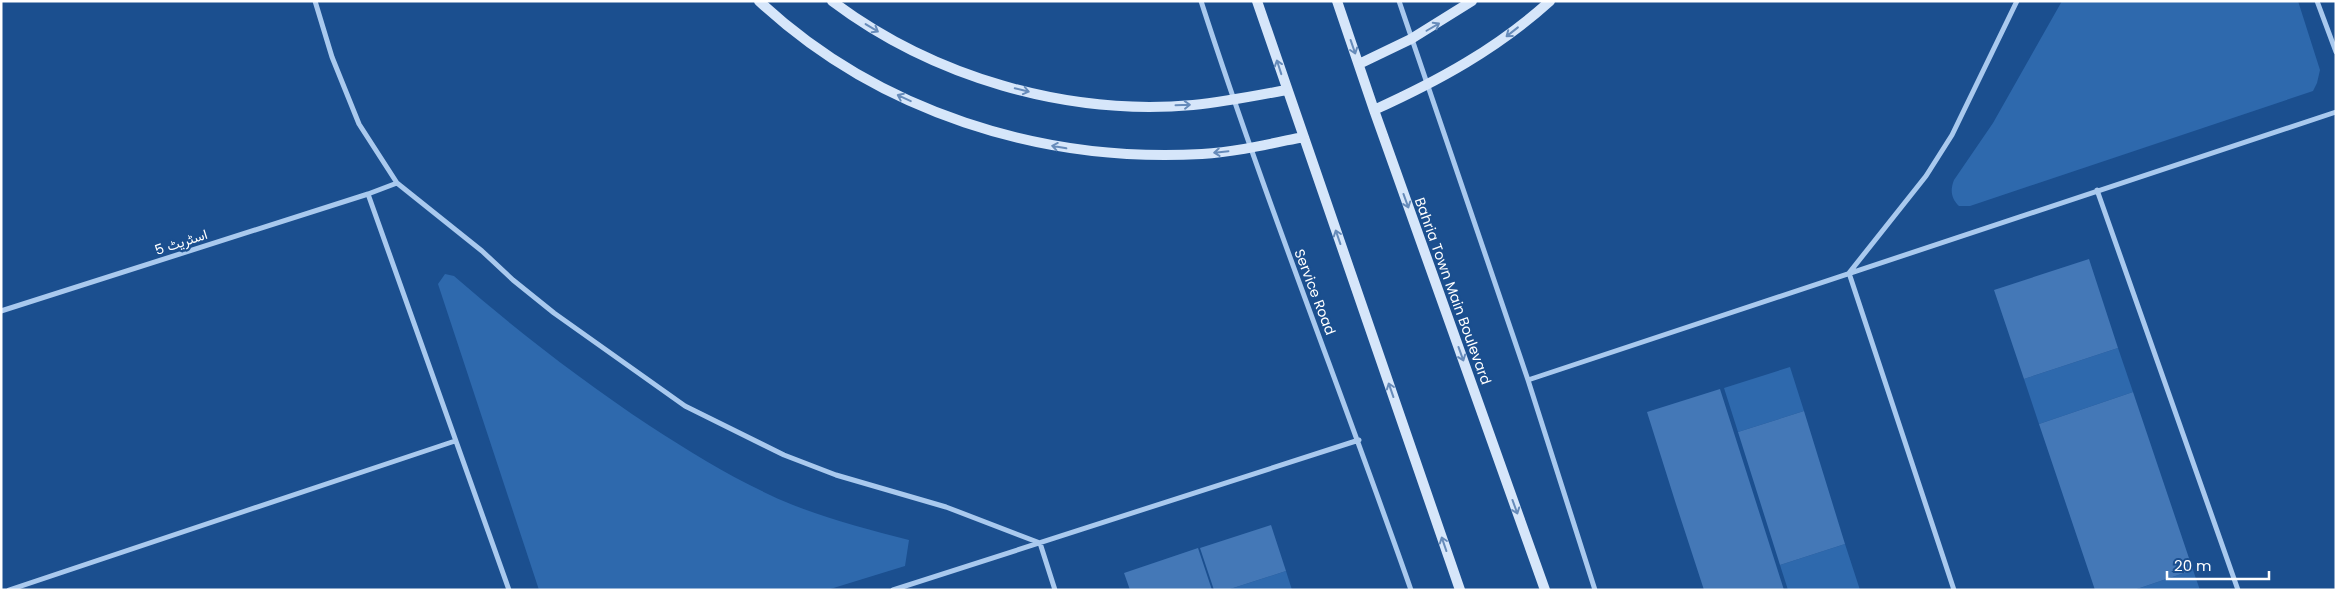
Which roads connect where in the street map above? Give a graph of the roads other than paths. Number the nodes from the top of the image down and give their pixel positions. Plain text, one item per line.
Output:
1 (315, 1) edge
2 (759, 1) edge
3 (832, 1) edge
4 (1201, 1) edge
5 (1257, 1) edge
6 (1338, 1) edge
7 (1399, 1) edge
8 (1472, 1) edge
9 (1550, 1) edge
10 (2017, 1) edge
11 (2317, 1) edge
12 (1412, 39) junction
13 (2336, 52) edge
14 (1359, 64) junction
15 (1426, 86) junction
16 (1286, 90) junction
17 (1233, 100) junction
18 (1374, 110) junction
19 (2336, 112) edge
20 (1303, 137) junction
21 (1250, 149) junction
22 (397, 183) junction
23 (2096, 190) junction
24 (368, 194) junction
25 (1849, 273) junction
26 (1, 311) edge
27 (1528, 380) junction
28 (1358, 440) junction
29 (455, 441) junction
30 (1040, 543) junction
31 (9, 590) edge
32 (509, 590) edge
33 (893, 590) edge
34 (1055, 590) edge
35 (1411, 590) edge
36 (1460, 590) edge
37 (1545, 590) edge
38 (1595, 590) edge
39 (1954, 590) edge
40 (2238, 590) edge

1 - 22 street
21 -> 2 street
3 -> 17 street
4 - 17 street, Service Road
16 -> 5 street
6 -> 14 street, Bahria Town Main Boulevard
7 - 12 street
12 -> 8 street
9 -> 15 street
10 - 25 street
11 - 13 street
12 - 14 street
12 - 15 street
14 - 18 street, Bahria Town Main Boulevard
15 - 18 street
15 - 27 street
16 - 17 street
16 - 20 street
17 - 21 street, Service Road
18 -> 37 street, Bahria Town Main Boulevard
19 - 23 street
20 - 21 street
36 -> 20 street
21 - 28 street, Service Road
22 - 24 street, اسٹریٹ 5
22 - 30 street
23 - 25 street
23 - 40 street
24 - 26 street, اسٹریٹ 5
24 - 29 street
25 - 27 street
25 - 39 street
27 - 38 street
28 - 30 street
28 - 35 street, Service Road
29 - 31 street
29 - 32 street
30 - 33 street
30 - 34 street

